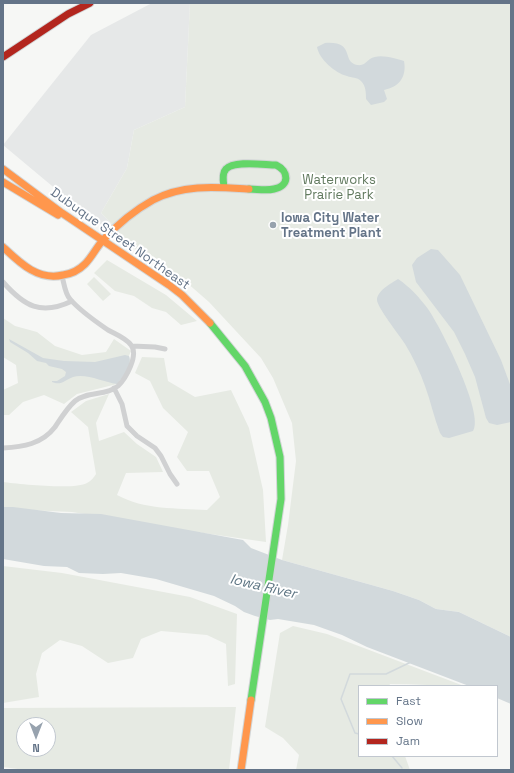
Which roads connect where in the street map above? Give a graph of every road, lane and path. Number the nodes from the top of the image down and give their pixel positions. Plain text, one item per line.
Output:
1 (90, 3) edge
2 (3, 57) edge
3 (3, 169) edge
4 (3, 182) edge
5 (224, 187) junction
6 (100, 239) junction
7 (3, 247) edge
8 (62, 276) junction
9 (3, 282) edge
10 (72, 301) junction
11 (132, 346) junction
12 (165, 349) dead end
13 (114, 388) junction
14 (3, 448) edge
15 (177, 484) dead end
16 (241, 770) edge

1 - 2 main road
3 - 6 main road, Dubuque Street Northeast
4 - 6 main road
5 - 5 main road
5 - 6 main road
6 - 8 main road
6 - 16 main road, Dubuque Street Northeast
7 - 8 main road
8 - 10 street
9 - 10 street
10 - 11 street
11 - 12 street
11 - 13 street
13 - 14 street
13 - 15 street

